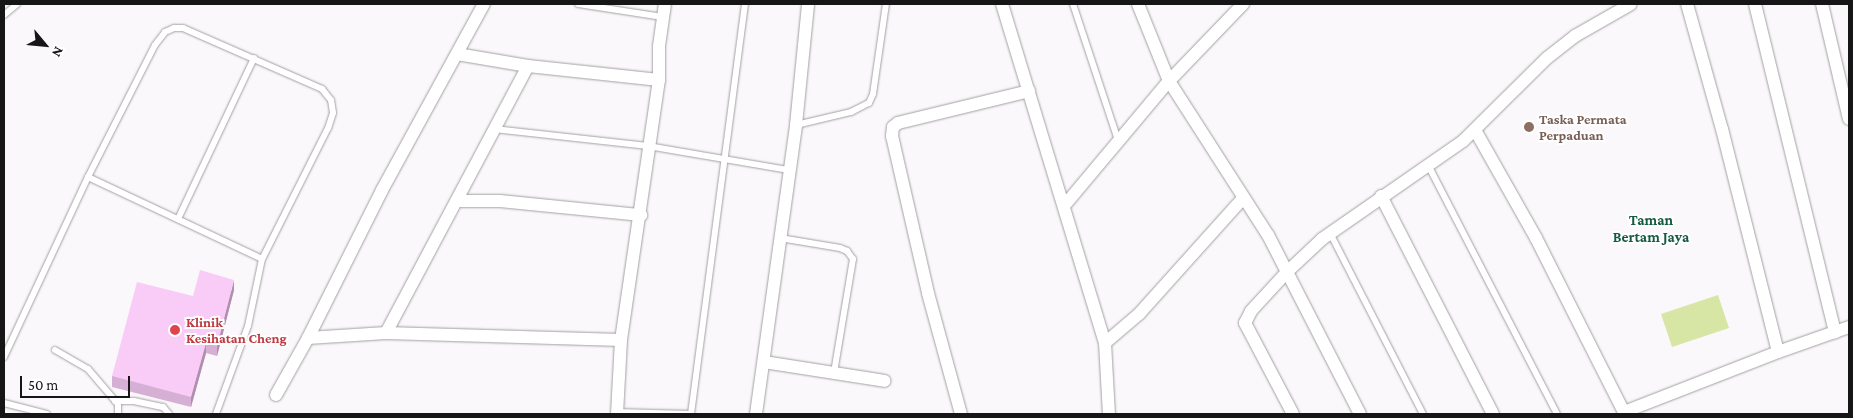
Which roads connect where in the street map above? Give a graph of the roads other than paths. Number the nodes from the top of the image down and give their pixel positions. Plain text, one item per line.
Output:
1 (17, 4) edge
2 (484, 4) edge
3 (578, 4) edge
4 (665, 4) edge
5 (745, 4) edge
6 (808, 4) edge
7 (886, 4) edge
8 (1002, 4) edge
9 (1073, 4) edge
10 (1138, 4) edge
11 (1243, 4) edge
12 (1631, 4) edge
13 (1687, 4) edge
14 (1755, 4) edge
15 (1822, 4) edge
16 (4, 15) edge
17 (663, 18) junction
18 (458, 54) junction
19 (254, 58) junction
20 (528, 66) junction
21 (659, 80) junction
22 (1169, 81) junction
23 (1029, 91) junction
24 (1847, 103) edge
25 (1849, 119) edge
26 (796, 125) junction
27 (494, 129) junction
28 (1475, 130) junction
29 (1118, 140) junction
30 (648, 146) junction
31 (724, 160) junction
32 (1428, 165) junction
33 (789, 170) junction
34 (88, 176) junction
35 (1381, 196) junction
36 (1242, 198) junction
37 (458, 201) junction
38 (1064, 206) junction
39 (640, 214) junction
40 (178, 219) junction
41 (1330, 233) junction
42 (780, 238) junction
43 (262, 259) junction
44 (1287, 272) junction
45 (1849, 327) edge
46 (1835, 332) junction
47 (386, 333) junction
48 (308, 338) junction
49 (621, 340) junction
50 (1105, 343) junction
51 (55, 350) dead end
52 (1778, 352) junction
53 (4, 357) edge
54 (764, 362) junction
55 (834, 373) junction
56 (885, 381) dead end
57 (276, 395) dead end
58 (115, 401) junction
59 (4, 403) edge
60 (618, 413) edge
61 (1625, 413) edge
62 (47, 414) edge
63 (118, 414) edge
64 (169, 414) edge
65 (216, 414) edge
66 (690, 414) edge
67 (756, 414) edge
68 (961, 414) edge
69 (1109, 414) edge
70 (1293, 414) edge
71 (1360, 414) edge
72 (1423, 414) edge
73 (1493, 414) edge
74 (1557, 414) edge

1 - 16 lane
2 - 18 street
3 - 17 lane
4 - 17 street
5 - 31 lane
6 - 26 street
7 - 26 lane
8 - 23 street
9 - 29 lane
10 - 22 street
11 - 22 street
12 - 28 street
13 - 52 street
14 - 46 street
15 - 24 street
17 - 21 street
18 - 20 street
18 - 48 street
19 - 34 lane
19 - 40 lane
19 - 43 lane
20 - 21 street
20 - 27 street
21 - 30 street
22 - 29 street
22 - 36 street
23 - 38 street
23 - 68 street
24 - 25 street
26 - 33 street
27 - 30 lane
27 - 37 street
28 - 32 street
28 - 61 street
29 - 38 street
30 - 31 lane
30 - 39 street
31 - 33 lane
31 - 66 lane
32 - 35 street
32 - 74 lane
33 - 42 street
34 - 40 lane
34 - 53 lane
35 - 41 street
35 - 73 street
36 - 44 street
36 - 50 street
37 - 39 street
37 - 47 street
38 - 50 street
39 - 49 street
40 - 43 lane
41 - 44 street
41 - 72 lane
42 - 54 street
42 - 55 lane
43 - 65 lane
44 - 70 street
44 - 71 street
45 - 46 street
46 - 52 street
47 - 48 street
47 - 49 street
48 - 57 street
49 - 60 street
50 - 69 street
51 - 58 lane
52 - 61 street
54 - 55 street
54 - 67 street
55 - 56 street
58 - 63 lane
58 - 64 lane
59 - 62 lane
60 - 66 lane

